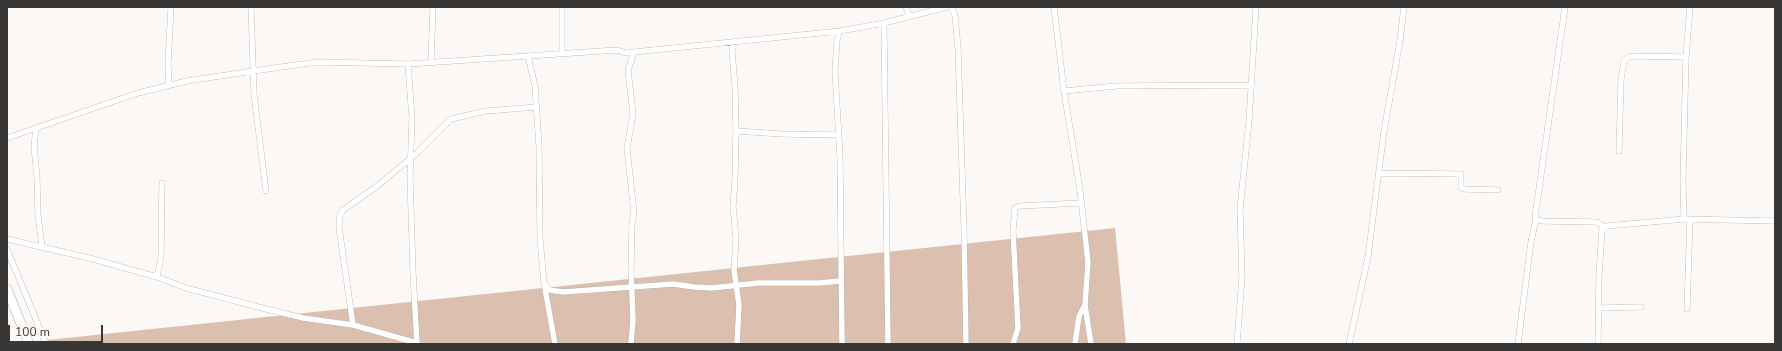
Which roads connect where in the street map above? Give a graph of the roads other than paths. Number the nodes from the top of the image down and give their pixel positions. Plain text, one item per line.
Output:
1 (171, 7) edge
2 (251, 7) edge
3 (433, 7) edge
4 (562, 7) edge
5 (906, 7) edge
6 (947, 7) edge
7 (951, 7) edge
8 (1054, 7) edge
9 (1256, 7) edge
10 (1404, 7) edge
11 (1565, 7) edge
12 (1690, 7) edge
13 (909, 16) junction
14 (884, 23) junction
15 (840, 31) junction
16 (734, 43) junction
17 (634, 52) junction
18 (562, 53) junction
19 (528, 56) junction
20 (1686, 56) junction
21 (431, 62) junction
22 (408, 64) junction
23 (253, 71) junction
24 (170, 85) junction
25 (1251, 85) junction
26 (1064, 91) junction
27 (536, 107) junction
28 (36, 128) junction
29 (736, 132) junction
30 (838, 135) junction
31 (7, 138) edge
32 (1619, 151) dead end
33 (411, 158) junction
34 (1379, 173) junction
35 (162, 183) dead end
36 (1498, 190) dead end
37 (266, 191) dead end
38 (1081, 203) junction
39 (1536, 219) junction
40 (1687, 219) junction
41 (1775, 221) edge
42 (1602, 230) junction
43 (7, 239) edge
44 (42, 246) junction
45 (7, 249) edge
46 (157, 278) junction
47 (841, 281) junction
48 (544, 283) junction
49 (736, 285) junction
50 (632, 287) junction
51 (7, 289) edge
52 (1085, 305) junction
53 (1641, 307) dead end
54 (1599, 308) junction
55 (1687, 309) dead end
56 (353, 325) junction
57 (29, 344) edge
58 (46, 344) edge
59 (417, 344) edge
60 (555, 344) edge
61 (631, 344) edge
62 (737, 344) edge
63 (842, 344) edge
64 (888, 344) edge
65 (966, 344) edge
66 (1013, 344) edge
67 (1075, 344) edge
68 (1091, 344) edge
69 (1237, 344) edge
70 (1349, 344) edge
71 (1518, 344) edge
72 (1598, 344) edge

1 - 24 street
2 - 23 street
3 - 21 street
4 - 18 street
5 - 13 street
6 - 13 street
7 - 65 street
8 - 26 street
9 - 25 street
10 - 34 street
11 - 39 street
12 - 20 street
13 - 14 street
14 - 15 street
14 - 64 street
15 - 16 street
15 - 30 street
16 - 17 street
16 - 29 street
17 - 18 street
17 - 50 street
18 - 19 street
19 - 21 street
19 - 27 street
20 - 32 street
20 - 40 street
21 - 22 street
22 - 23 street
22 - 33 street
23 - 24 street
23 - 37 street
24 - 28 street
25 - 26 street
25 - 69 street
26 - 38 street
27 - 33 street
27 - 48 street
28 - 31 street
28 - 44 street
29 - 30 street
29 - 49 street
30 - 47 street
33 - 56 street
33 - 59 street
34 - 36 street
34 - 70 street
35 - 46 street
38 - 52 street
38 - 66 street
39 - 42 street
39 - 71 street
40 - 41 street
40 - 42 street
40 - 55 street
42 - 54 street
43 - 44 street
44 - 46 street
45 - 58 street
46 - 56 street
47 - 49 street
47 - 63 street
48 - 50 street
48 - 60 street
49 - 50 street
49 - 62 street
50 - 61 street
51 - 57 highway
52 - 67 street
52 - 68 street
53 - 54 street
54 - 72 street
56 - 59 street

